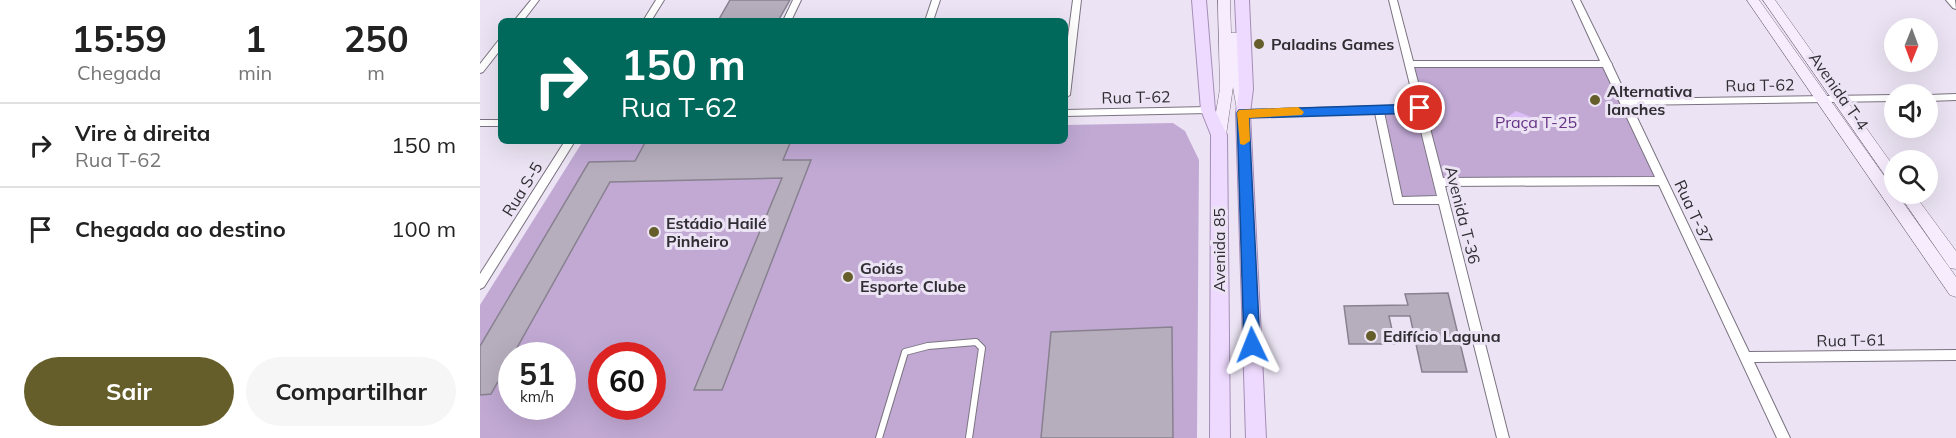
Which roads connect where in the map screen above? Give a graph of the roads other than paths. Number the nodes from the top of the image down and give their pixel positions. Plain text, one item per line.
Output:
1 (535, 0) edge
2 (660, 0) edge
3 (797, 0) edge
4 (936, 0) edge
5 (1077, 0) edge
6 (1199, 0) edge
7 (1224, 0) edge
8 (1233, 0) edge
9 (1242, 0) edge
10 (1393, 0) edge
11 (1576, 0) edge
12 (1753, 0) edge
13 (1769, 0) edge
14 (1950, 0) edge
15 (1956, 6) edge
16 (520, 18) edge
17 (649, 18) edge
18 (788, 18) edge
19 (930, 18) edge
20 (498, 47) edge
21 (1408, 64) junction
22 (1608, 64) junction
23 (480, 70) edge
24 (1068, 71) edge
25 (1956, 97) edge
26 (1884, 98) edge
27 (1938, 98) edge
28 (1823, 99) junction
29 (1838, 99) junction
30 (1626, 102) junction
31 (1420, 108) junction
32 (1379, 109) junction
33 (1208, 110) junction
34 (1068, 113) edge
35 (1243, 113) junction
36 (480, 123) edge
37 (498, 123) edge
38 (1219, 135) junction
39 (568, 144) edge
40 (1884, 163) edge
41 (1663, 181) junction
42 (1438, 182) junction
43 (1443, 200) junction
44 (1913, 204) edge
45 (1956, 263) edge
46 (480, 284) edge
47 (1956, 290) edge
48 (1956, 355) edge
49 (1746, 357) junction
50 (879, 438) edge
51 (969, 438) edge
52 (1220, 438) edge
53 (1256, 438) edge
54 (1503, 438) edge
55 (1784, 438) edge

1 - 16 street
2 - 17 street
3 - 18 street
4 - 19 street
5 - 24 street
6 - 33 main road, Avenida 85
7 - 38 main road, Avenida 85
8 - 35 main road, Avenida 85
9 - 35 main road, Avenida 85
10 - 21 street, Avenida T-36
11 - 22 street, Rua T-37
12 - 28 main road, Avenida T-4
13 - 29 main road, Avenida T-4
14 - 15 street
20 - 23 street
21 - 22 street
21 - 31 street, Avenida T-36
22 - 30 street, Rua T-37
25 - 27 street
26 - 29 street, Rua T-62
28 - 29 street, Rua T-62
28 - 30 street, Rua T-62
28 - 47 main road, Avenida T-4
29 - 40 main road, Avenida T-4
30 - 41 street, Rua T-37
31 - 32 street
31 - 42 street, Avenida T-36
32 - 35 street
32 - 43 street
33 - 34 street, Rua T-62
33 - 38 main road, Avenida 85
35 - 53 main road, Avenida 85
36 - 37 street
38 - 52 main road, Avenida 85
39 - 46 street, Rua S-5
41 - 42 street
41 - 49 street, Rua T-37
42 - 43 street, Avenida T-36
43 - 54 street, Avenida T-36
44 - 45 main road
48 - 49 street, Rua T-61
49 - 55 street, Rua T-37
50 - 51 lane

